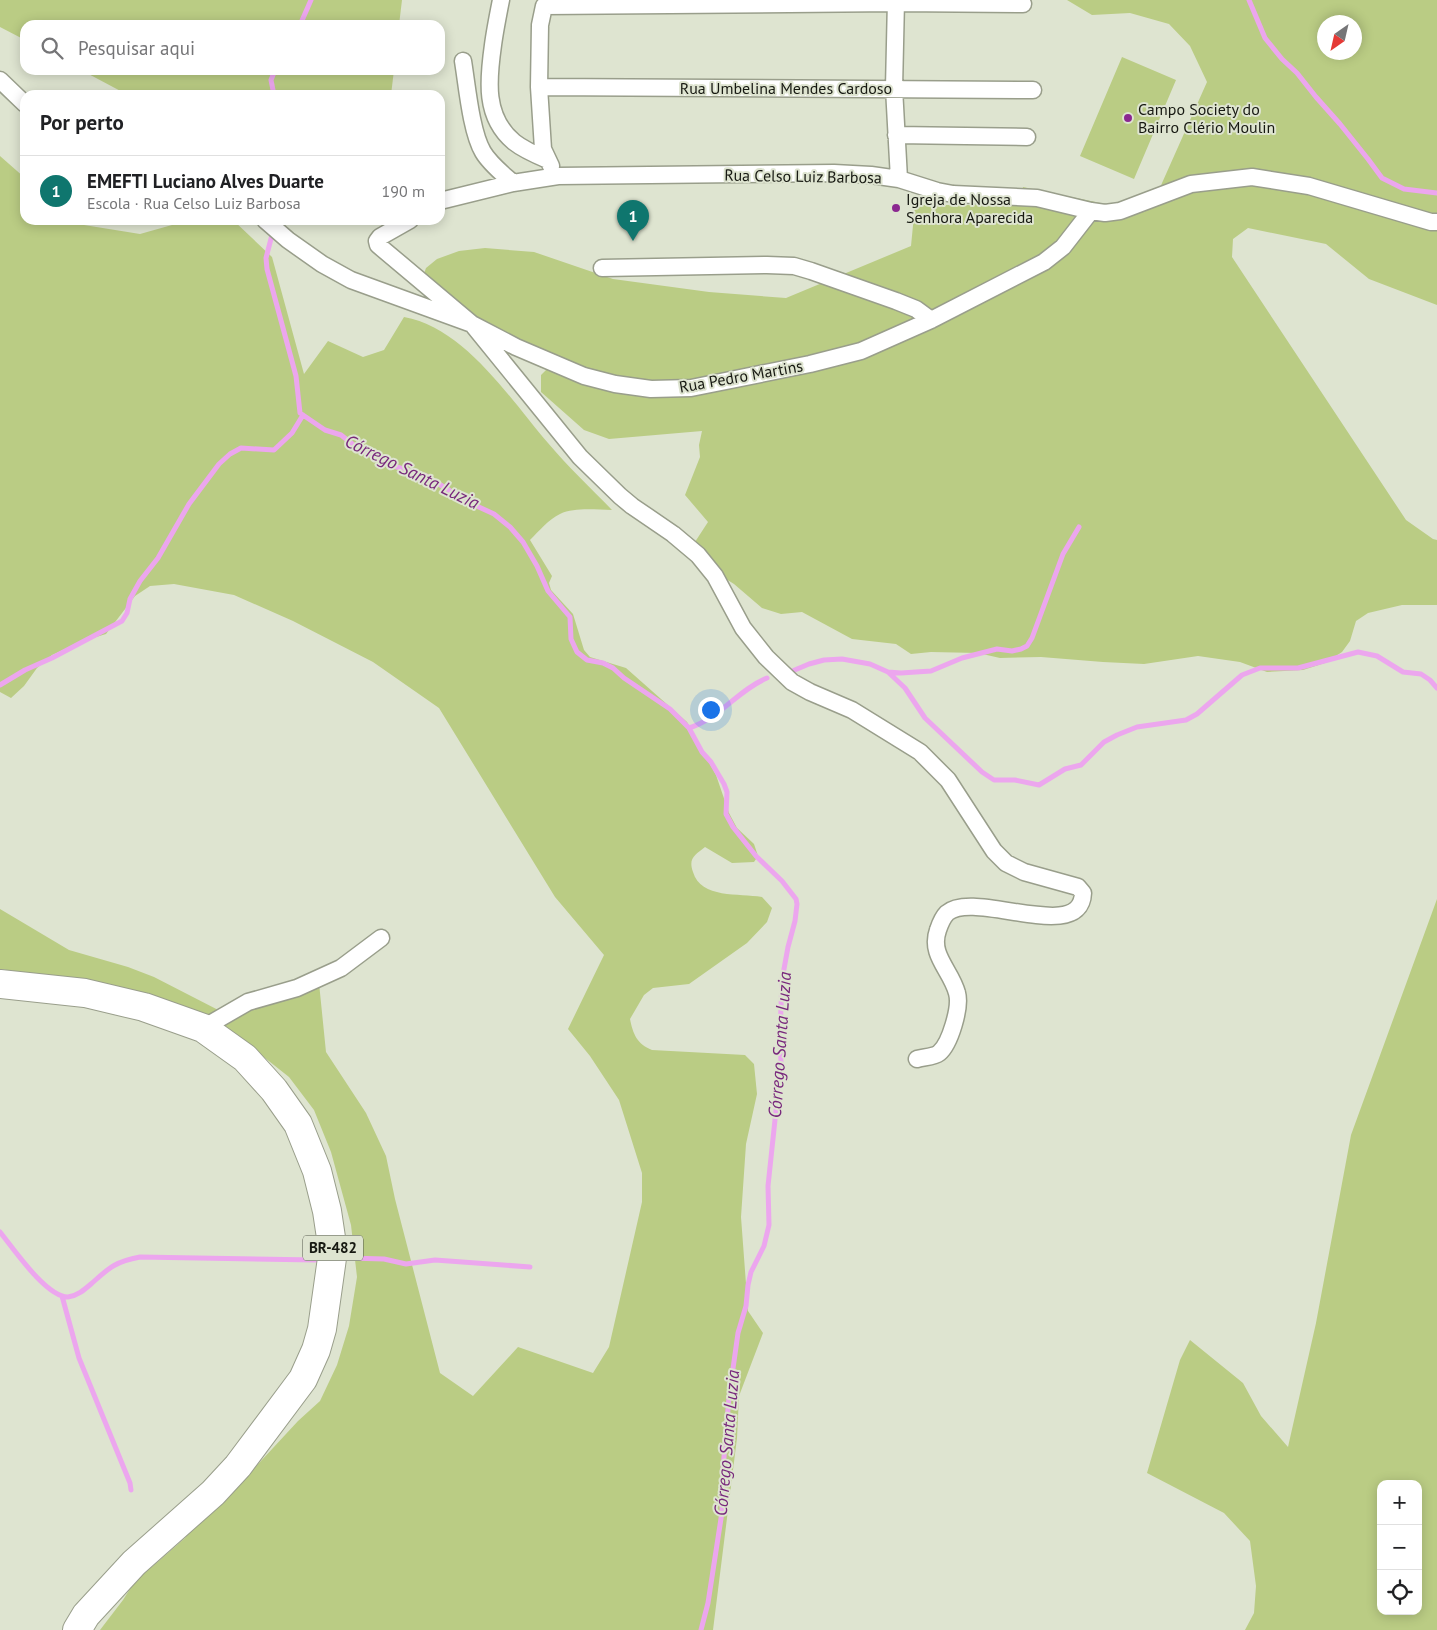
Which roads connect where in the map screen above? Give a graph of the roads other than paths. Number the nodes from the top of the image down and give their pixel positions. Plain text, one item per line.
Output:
1 (501, 0) edge
2 (896, 1) edge
3 (547, 3) edge
4 (1023, 4) dead end
5 (463, 61) dead end
6 (0, 80) edge
7 (539, 87) junction
8 (894, 88) junction
9 (1033, 90) dead end
10 (20, 99) edge
11 (896, 136) junction
12 (1027, 137) dead end
13 (548, 160) junction
14 (558, 176) junction
15 (899, 179) junction
16 (513, 183) junction
17 (445, 200) edge
18 (1091, 211) junction
19 (1437, 222) edge
20 (271, 225) edge
21 (401, 225) edge
22 (602, 268) dead end
23 (931, 320) junction
24 (472, 324) junction
25 (382, 938) dead end
26 (0, 984) edge
27 (203, 1028) junction
28 (917, 1058) dead end
29 (76, 1630) edge

1 - 13 street
2 - 3 street
2 - 4 street
2 - 8 street
3 - 7 street
5 - 16 street
6 - 10 street
7 - 8 street, Rua Umbelina Mendes Cardoso
7 - 13 street
8 - 9 street, Rua Umbelina Mendes Cardoso
8 - 11 street
11 - 12 street
11 - 15 street
13 - 14 street
14 - 15 street, Rua Celso Luiz Barbosa
14 - 16 street, Rua Celso Luiz Barbosa
15 - 18 street, Rua Celso Luiz Barbosa
16 - 17 street, Rua Celso Luiz Barbosa
18 - 19 street, Rua Celso Luiz Barbosa
18 - 23 street, Rua Pedro Martins
20 - 24 street, Rua Pedro Martins
21 - 24 street
22 - 23 street
23 - 24 street, Rua Pedro Martins
24 - 28 street
25 - 27 street
26 - 27 highway, BR-482
27 - 29 highway, BR-482

